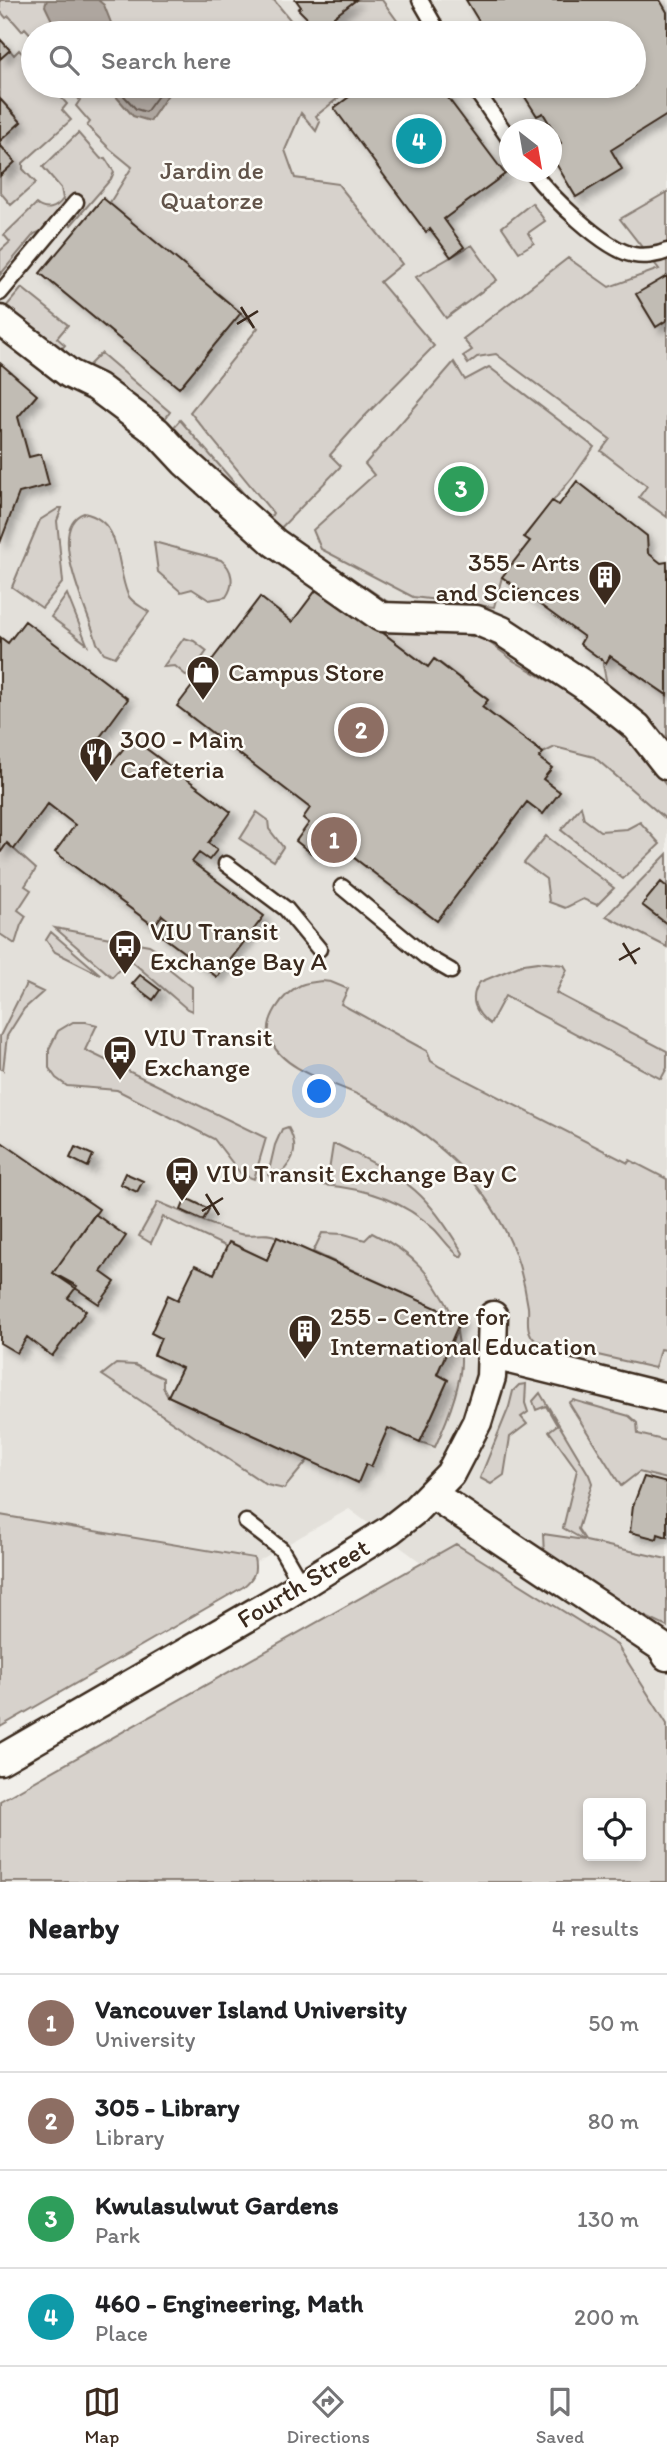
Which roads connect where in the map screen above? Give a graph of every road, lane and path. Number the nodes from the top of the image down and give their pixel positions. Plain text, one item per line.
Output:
1 (420, 0) edge
2 (432, 21) edge
3 (481, 98) edge
4 (499, 125) edge
5 (542, 182) edge
6 (76, 202) dead end
7 (667, 251) edge
8 (0, 293) edge
9 (0, 320) edge
10 (667, 765) edge
11 (226, 864) dead end
12 (342, 887) dead end
13 (319, 949) dead end
14 (451, 971) dead end
15 (493, 1317) dead end
16 (493, 1355) junction
17 (667, 1398) edge
18 (432, 1494) junction
19 (246, 1522) dead end
20 (302, 1585) junction
21 (665, 1651) edge
22 (0, 1760) edge

1 - 2 lane
3 - 4 lane
5 - 7 lane
6 - 8 lane
9 - 10 street
11 - 13 lane
12 - 14 lane
15 - 16 street, Fourth Street
16 - 17 street
16 - 18 street, Fourth Street
18 - 20 street, Fourth Street
18 - 21 street
19 - 20 lane
20 - 22 street, Fourth Street

